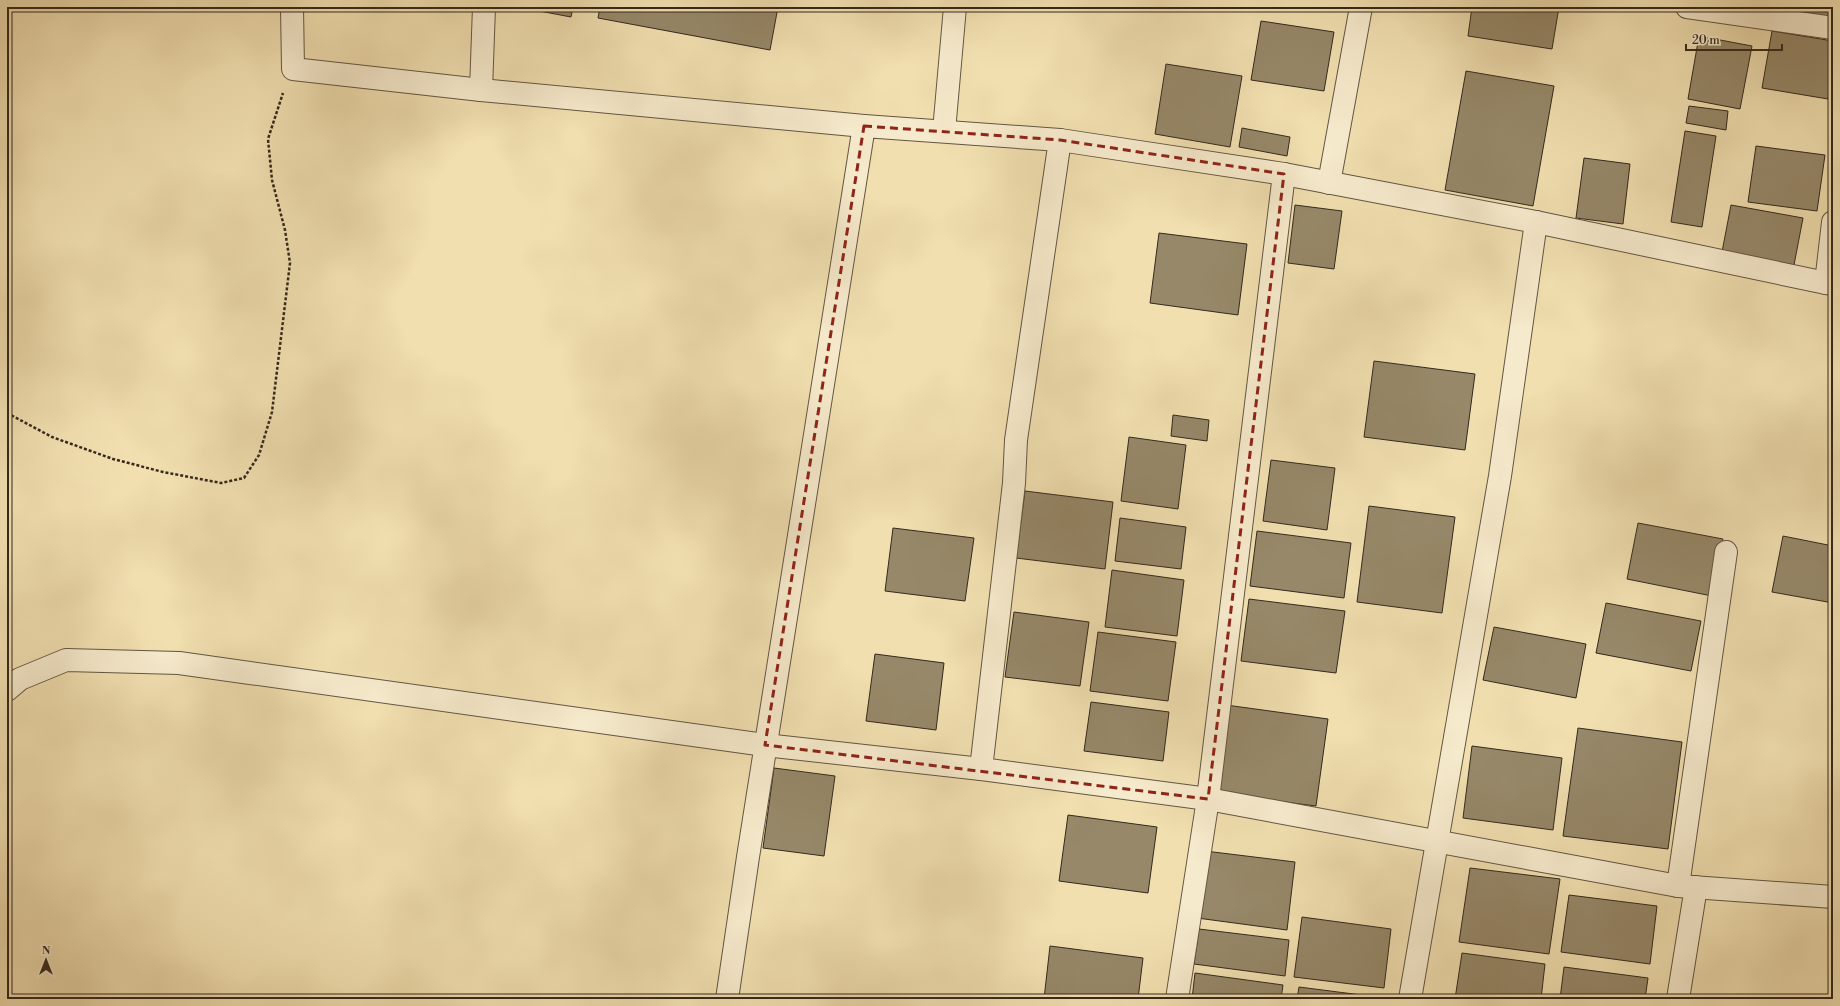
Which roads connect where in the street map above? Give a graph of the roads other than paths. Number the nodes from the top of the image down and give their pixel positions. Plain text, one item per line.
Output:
1 (292, 7) edge
2 (484, 7) edge
3 (955, 7) edge
4 (1361, 7) edge
5 (1687, 7) edge
6 (1833, 28) edge
7 (481, 90) junction
8 (864, 126) junction
9 (944, 131) junction
10 (1060, 140) junction
11 (1284, 174) junction
12 (1329, 183) junction
13 (1536, 222) junction
14 (1833, 222) edge
15 (1829, 284) edge
16 (1726, 552) dead end
17 (7, 690) edge
18 (766, 745) junction
19 (981, 769) junction
20 (1208, 799) junction
21 (1438, 842) junction
22 (1687, 886) junction
23 (1833, 897) edge
24 (727, 999) edge
25 (1177, 999) edge
26 (1410, 999) edge
27 (1678, 999) edge

1 - 7 street
2 - 7 street
3 - 9 street
4 - 12 street
5 - 6 street
7 - 8 street
8 - 9 street
8 - 18 street
9 - 10 street
10 - 11 street
10 - 19 street
11 - 12 street
11 - 20 street
12 - 13 street
13 - 15 street
13 - 21 street
14 - 15 street
16 - 22 street
17 - 18 street
18 - 19 street
18 - 24 street
19 - 20 street
20 - 21 street
20 - 25 street
21 - 22 street
21 - 26 street
22 - 23 street
22 - 27 street

